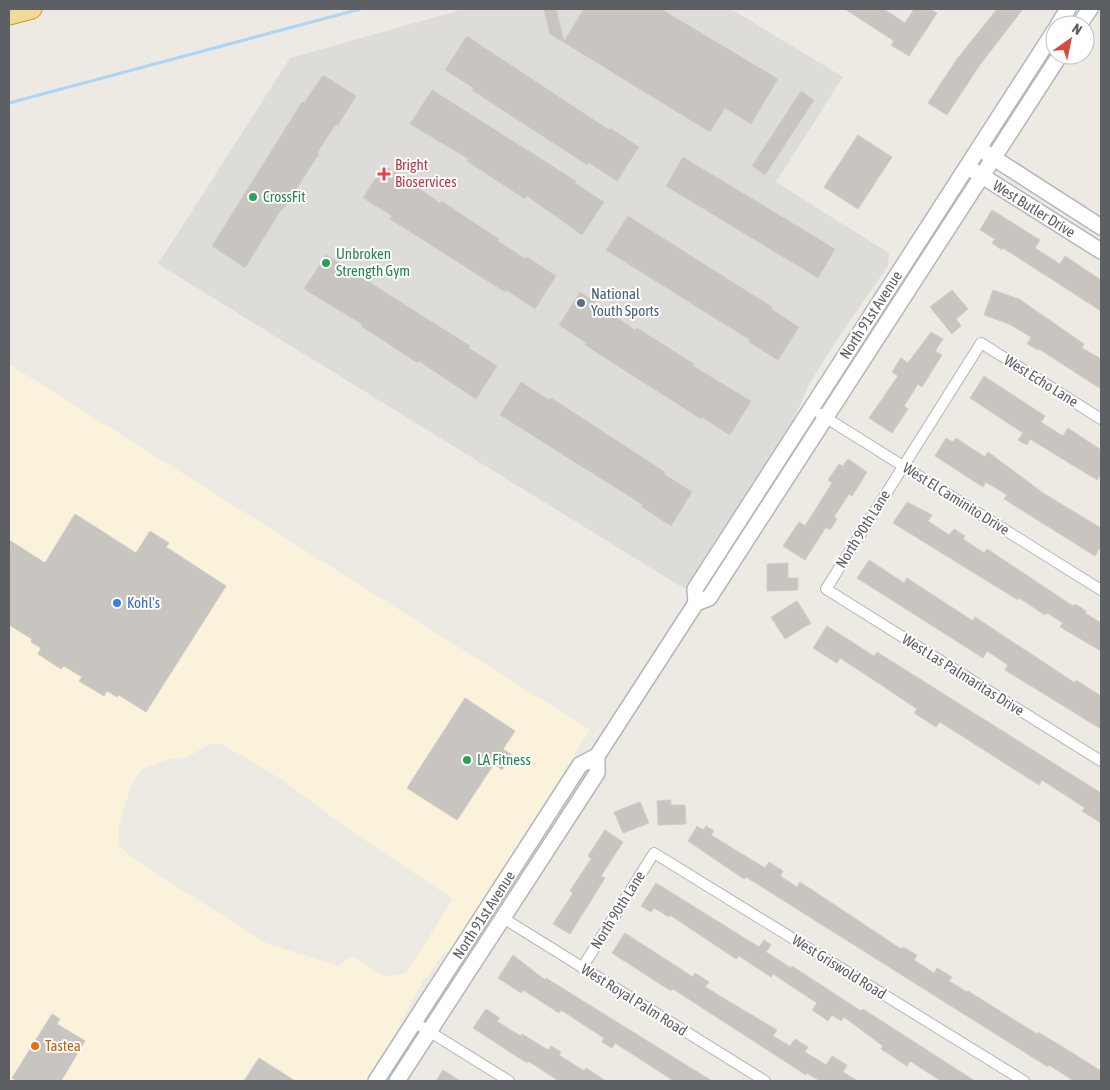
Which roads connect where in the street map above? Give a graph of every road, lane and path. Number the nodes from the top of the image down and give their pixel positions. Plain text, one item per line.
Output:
1 (32, 9) edge
2 (9, 15) edge
3 (1045, 45) edge
4 (1054, 65) edge
5 (978, 148) junction
6 (994, 158) junction
7 (966, 167) junction
8 (982, 176) junction
9 (1101, 227) edge
10 (1101, 252) edge
11 (981, 343) joint
12 (811, 408) junction
13 (827, 418) junction
14 (1101, 419) edge
15 (903, 466) junction
16 (826, 588) joint
17 (1101, 590) edge
18 (696, 603) junction
19 (597, 756) junction
20 (1101, 762) edge
21 (536, 834) junction
22 (654, 852) joint
23 (503, 918) junction
24 (582, 968) junction
25 (414, 1022) junction
26 (429, 1032) junction
27 (376, 1081) edge
28 (397, 1081) edge
29 (509, 1081) edge
30 (765, 1081) edge
31 (1024, 1081) edge

1 - 2 highway
3 - 5 main road, North 91st Avenue
4 - 6 main road, North 91st Avenue
5 - 6 main road, West Butler Drive
5 - 7 main road, North 91st Avenue
6 - 8 main road, North 91st Avenue
6 - 9 main road, West Butler Drive
7 - 8 main road, West Butler Drive
7 - 12 main road, North 91st Avenue
8 - 10 main road, West Butler Drive
8 - 13 main road, North 91st Avenue
11 - 14 street, West Echo Lane
11 - 15 street, North 90th Lane
12 - 13 street, West El Caminito Drive
12 - 18 main road, North 91st Avenue
13 - 15 street, West El Caminito Drive
13 - 18 main road, North 91st Avenue
15 - 16 street, North 90th Lane
15 - 17 street, West El Caminito Drive
16 - 20 street, West Las Palmaritas Drive
18 - 19 main road, North 91st Avenue
19 - 21 main road, North 91st Avenue
19 - 23 main road, North 91st Avenue
21 - 23 main road
21 - 25 main road, North 91st Avenue
22 - 24 street, North 90th Lane
22 - 31 street, West Griswold Road
23 - 24 street, West Royal Palm Road
23 - 26 main road, North 91st Avenue
24 - 30 street, West Royal Palm Road
25 - 26 street
25 - 27 main road, North 91st Avenue
26 - 28 main road, North 91st Avenue
26 - 29 street

